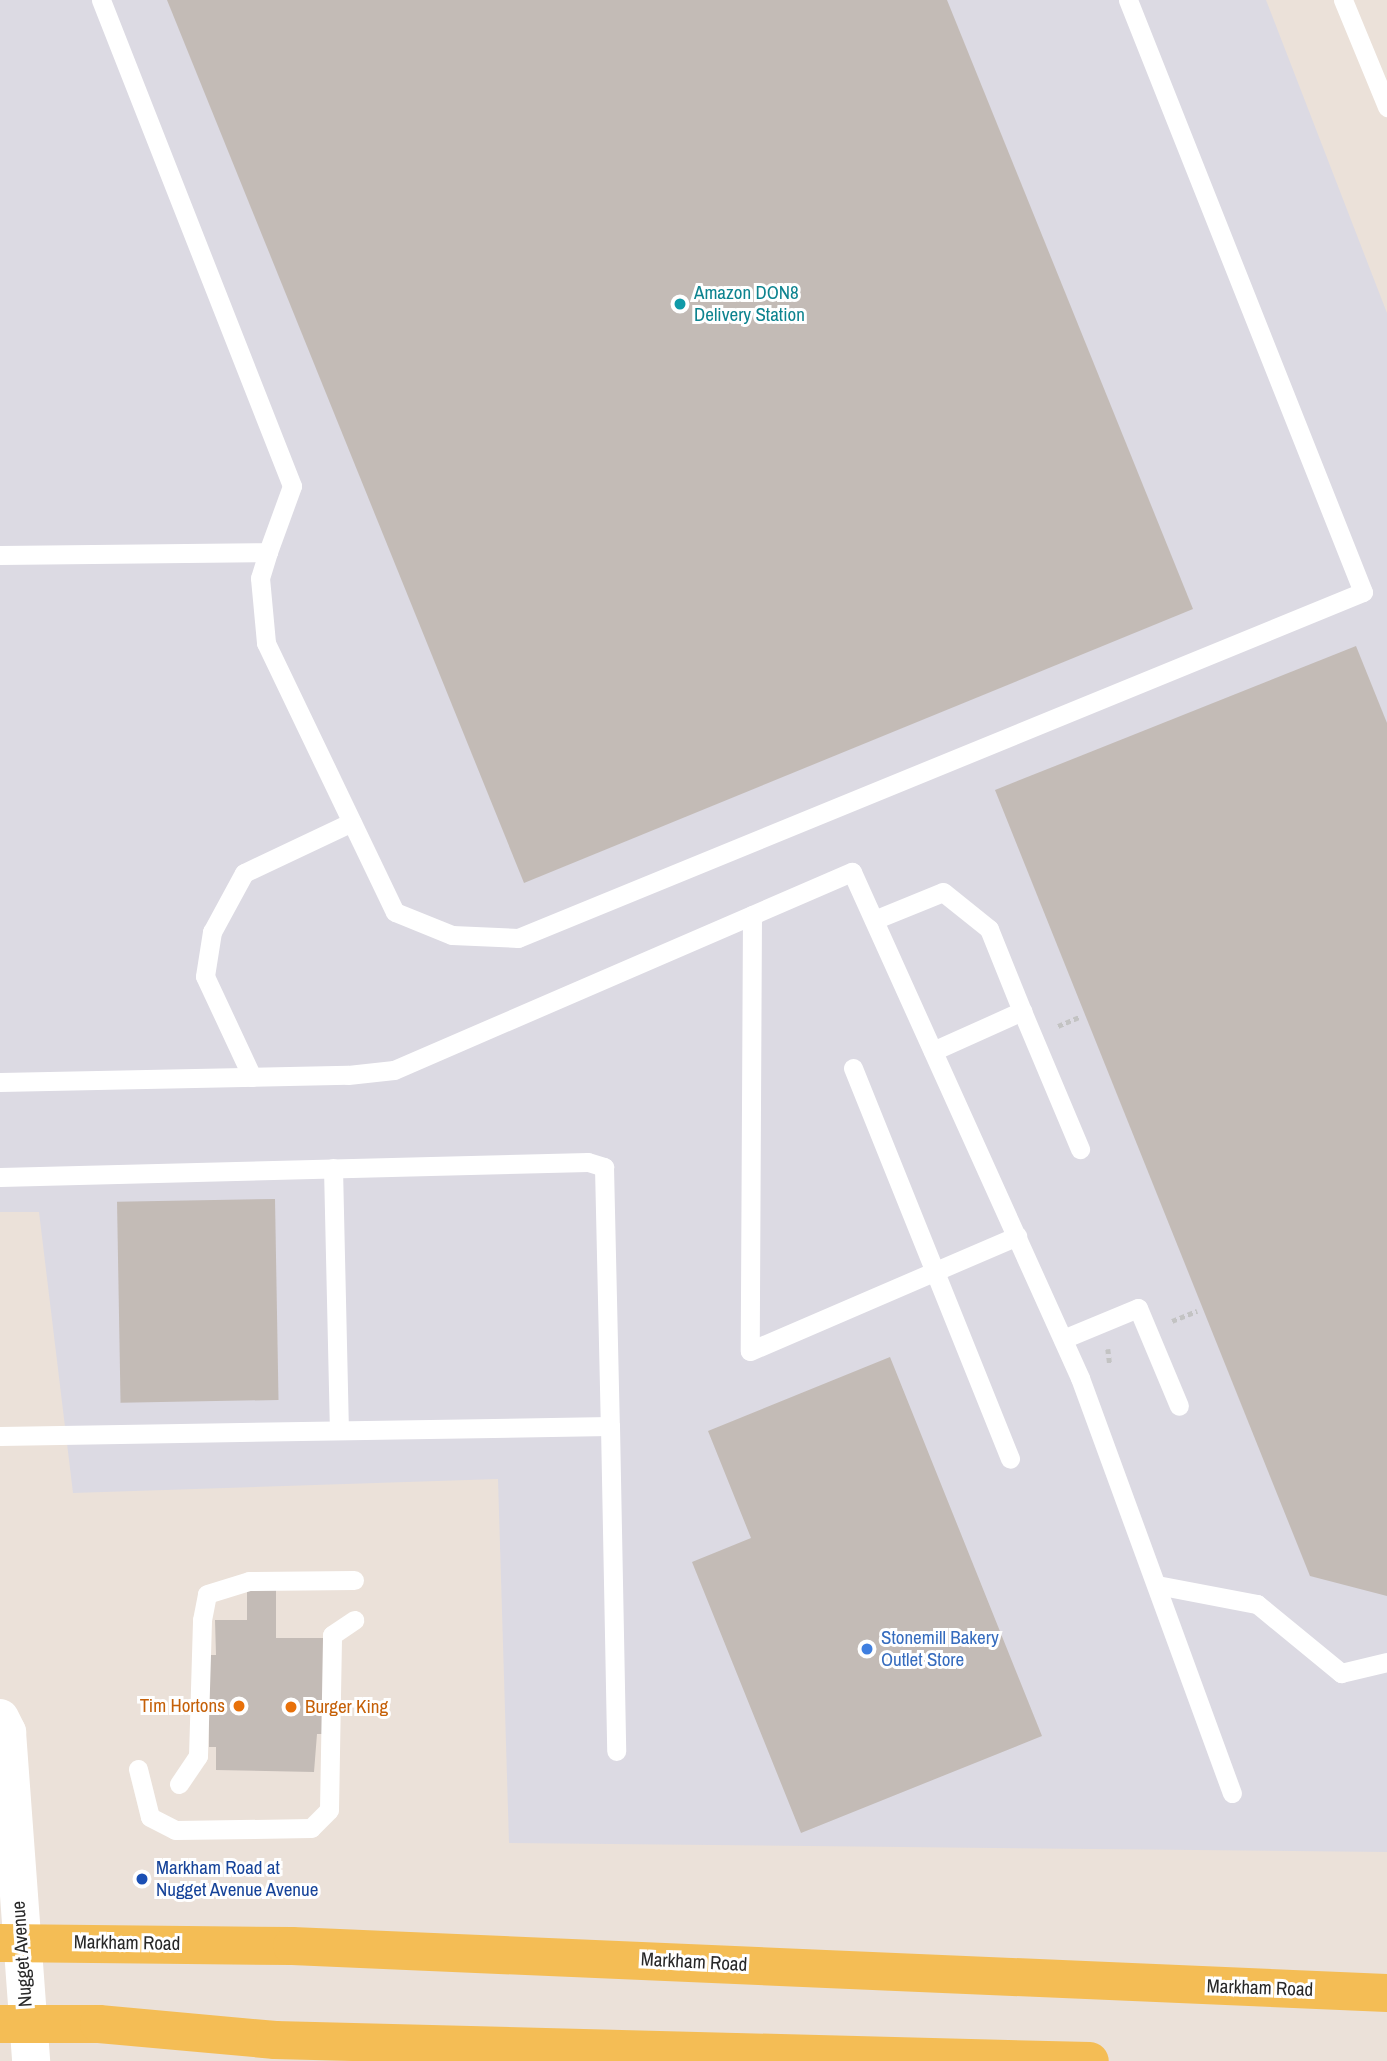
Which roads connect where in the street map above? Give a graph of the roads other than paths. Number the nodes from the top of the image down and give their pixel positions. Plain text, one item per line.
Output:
1 (101, 0) edge
2 (1128, 0) edge
3 (1343, 0) edge
4 (1387, 107) edge
5 (268, 552) junction
6 (0, 555) edge
7 (352, 822) junction
8 (752, 915) junction
9 (874, 920) junction
10 (1022, 1011) junction
11 (933, 1051) junction
12 (853, 1068) dead end
13 (252, 1077) junction
14 (0, 1082) edge
15 (1080, 1149) dead end
16 (333, 1168) junction
17 (0, 1177) edge
18 (1017, 1236) junction
19 (937, 1270) junction
20 (1063, 1339) junction
21 (1179, 1406) dead end
22 (610, 1426) junction
23 (339, 1429) junction
24 (0, 1436) edge
25 (1010, 1459) dead end
26 (354, 1580) dead end
27 (1157, 1585) junction
28 (355, 1620) dead end
29 (1387, 1662) edge
30 (0, 1718) edge
31 (616, 1751) dead end
32 (138, 1769) dead end
33 (179, 1784) dead end
34 (1233, 1793) dead end
35 (10, 1942) edge
36 (1387, 1993) edge
37 (13, 2024) edge
38 (31, 2061) edge
39 (1090, 2061) edge

1 - 5 lane
2 - 7 lane
3 - 4 lane
5 - 6 lane
5 - 7 lane
7 - 13 lane
8 - 9 lane
8 - 13 lane
8 - 19 lane
9 - 10 lane
9 - 11 lane
10 - 11 lane
10 - 15 lane
11 - 18 lane
12 - 19 lane
13 - 14 lane
16 - 17 lane
16 - 22 lane
16 - 23 lane
18 - 19 lane
18 - 20 lane
19 - 25 lane
20 - 21 lane
20 - 27 lane
22 - 23 lane
22 - 31 lane
23 - 24 lane
26 - 33 lane
27 - 29 lane
27 - 34 lane
28 - 32 lane
30 - 35 street, Nugget Avenue
35 - 36 main road, Markham Road
35 - 37 street, Nugget Avenue
37 - 38 street, Nugget Avenue
37 - 39 main road

